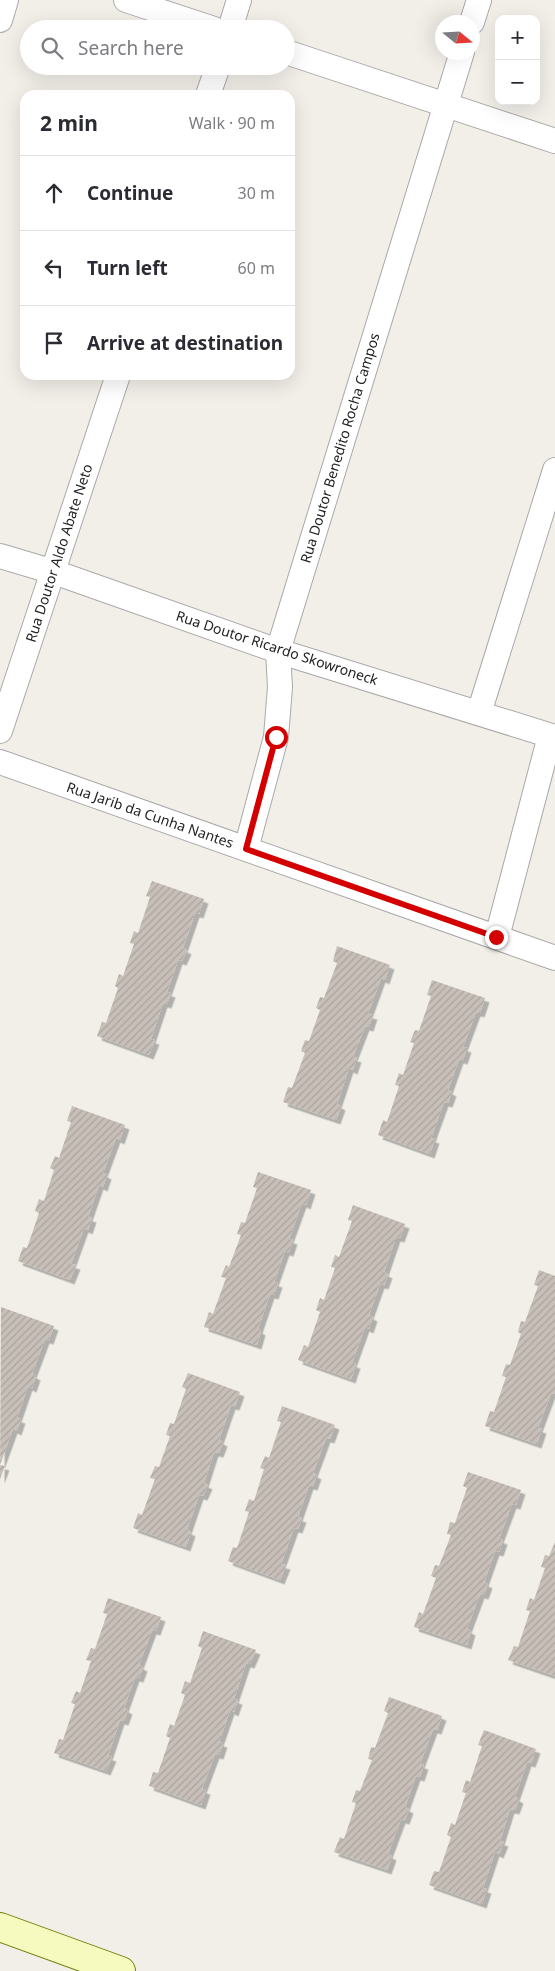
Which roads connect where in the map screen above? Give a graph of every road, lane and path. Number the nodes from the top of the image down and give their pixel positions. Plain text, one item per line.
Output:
1 (6, 0) edge
2 (126, 0) edge
3 (239, 0) edge
4 (479, 0) edge
5 (474, 15) edge
6 (0, 20) edge
7 (187, 20) edge
8 (233, 20) edge
9 (295, 55) edge
10 (460, 60) edge
11 (215, 75) edge
12 (210, 90) edge
13 (446, 105) junction
14 (555, 141) edge
15 (116, 380) edge
16 (555, 470) edge
17 (0, 556) edge
18 (54, 572) junction
19 (278, 650) junction
20 (479, 713) junction
21 (0, 731) edge
22 (553, 736) edge
23 (0, 762) edge
24 (246, 849) junction
25 (496, 937) junction
26 (555, 958) edge
27 (0, 1927) edge
28 (121, 1971) edge

1 - 6 street
2 - 7 street
3 - 8 street
4 - 5 street
9 - 13 street
10 - 13 street, Rua Doutor Benedito Rocha Campos
11 - 12 street
13 - 14 street
13 - 19 street, Rua Doutor Benedito Rocha Campos
15 - 18 street, Rua Doutor Aldo Abate Neto
16 - 20 street
17 - 18 street, Rua Doutor Ricardo Skowroneck
18 - 19 street, Rua Doutor Ricardo Skowroneck
18 - 21 street, Rua Doutor Aldo Abate Neto
19 - 20 street, Rua Doutor Ricardo Skowroneck
19 - 24 street, Rua Doutor Benedito Rocha Campos
20 - 22 street, Rua Doutor Ricardo Skowroneck
22 - 25 street
23 - 24 street, Rua Jarib da Cunha Nantes
24 - 25 street, Rua Jarib da Cunha Nantes
25 - 26 street, Rua Jarib da Cunha Nantes
27 - 28 main road

